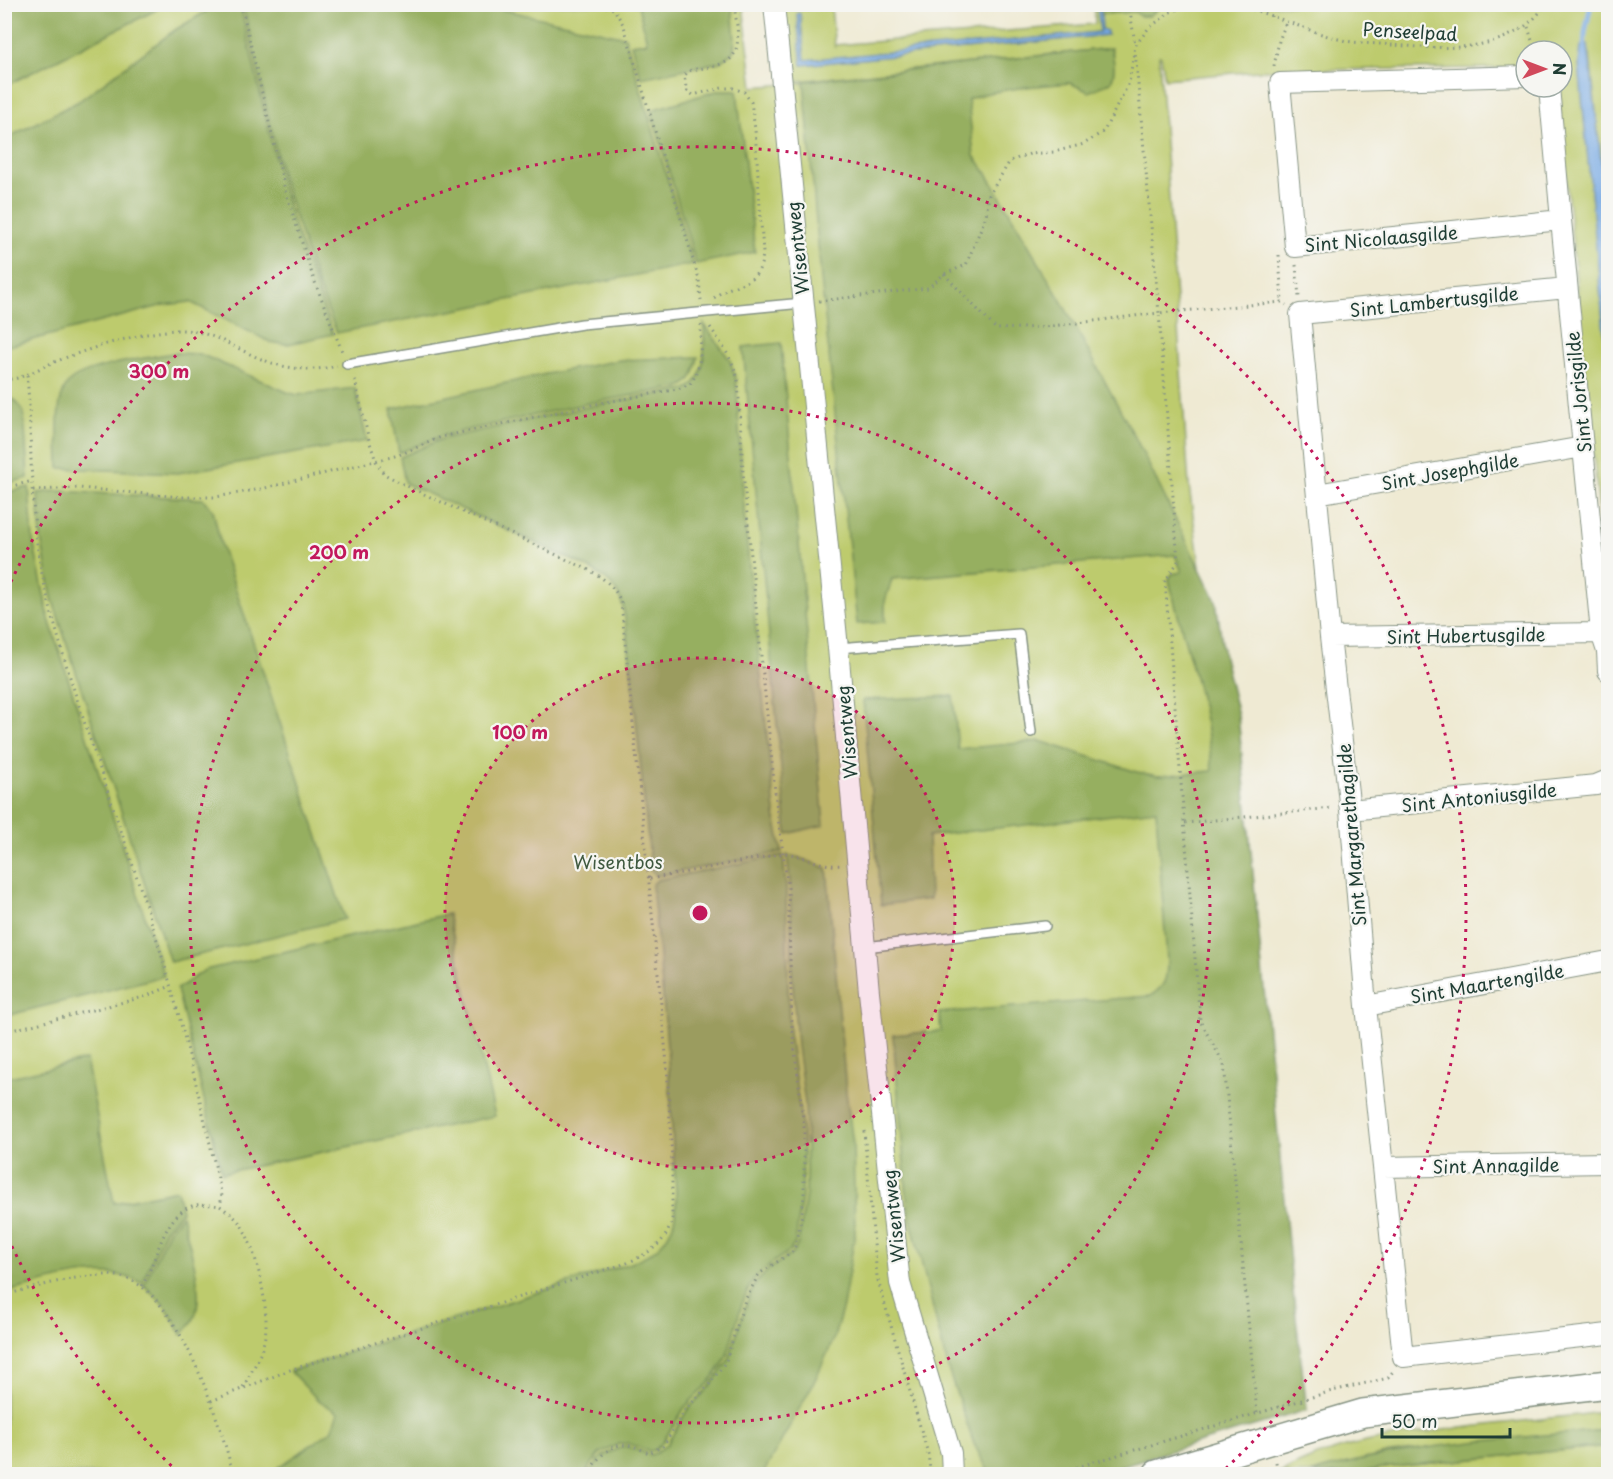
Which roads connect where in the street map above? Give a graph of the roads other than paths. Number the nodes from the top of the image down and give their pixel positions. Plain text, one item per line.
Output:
1 (774, 4) edge
2 (1514, 76) edge
3 (1550, 99) edge
4 (1562, 220) junction
5 (1568, 288) junction
6 (803, 303) junction
7 (1300, 314) joint
8 (347, 364) road end
9 (1583, 447) junction
10 (1317, 494) junction
11 (1602, 633) junction
12 (1330, 637) junction
13 (838, 648) junction
14 (1608, 671) edge
15 (1031, 732) dead end
16 (1608, 780) edge
17 (1350, 810) junction
18 (1045, 926) dead end
19 (866, 946) junction
20 (1608, 961) edge
21 (1366, 1006) junction
22 (1608, 1163) edge
23 (1383, 1167) junction
24 (1608, 1334) edge
25 (1608, 1384) edge
26 (951, 1453) junction
27 (952, 1474) edge
28 (967, 1474) edge
29 (1157, 1474) edge

1 - 6 street, Wisentweg
2 - 4 street, Sint Nicolaasgilde
3 - 4 street
4 - 5 street, Sint Jorisgilde
5 - 7 street, Sint Lambertusgilde
5 - 9 street, Sint Jorisgilde
6 - 8 lane
6 - 13 street, Wisentweg
7 - 10 street, Sint Margarethagilde
9 - 10 street, Sint Josephgilde
9 - 11 street, Sint Jorisgilde
10 - 12 street, Sint Margarethagilde
11 - 12 street, Sint Hubertusgilde
11 - 14 street, Sint Jorisgilde
12 - 17 street, Sint Margarethagilde
13 - 15 lane
13 - 19 street, Wisentweg
16 - 17 street, Sint Antoniusgilde
17 - 21 street, Sint Margarethagilde
18 - 19 lane
19 - 26 street, Wisentweg
20 - 21 street, Sint Maartengilde
21 - 23 street, Sint Margarethagilde
22 - 23 street, Sint Annagilde
23 - 24 street, Sint Margarethagilde
25 - 29 main road
26 - 27 street, Wisentweg
26 - 28 street, Wisentweg

